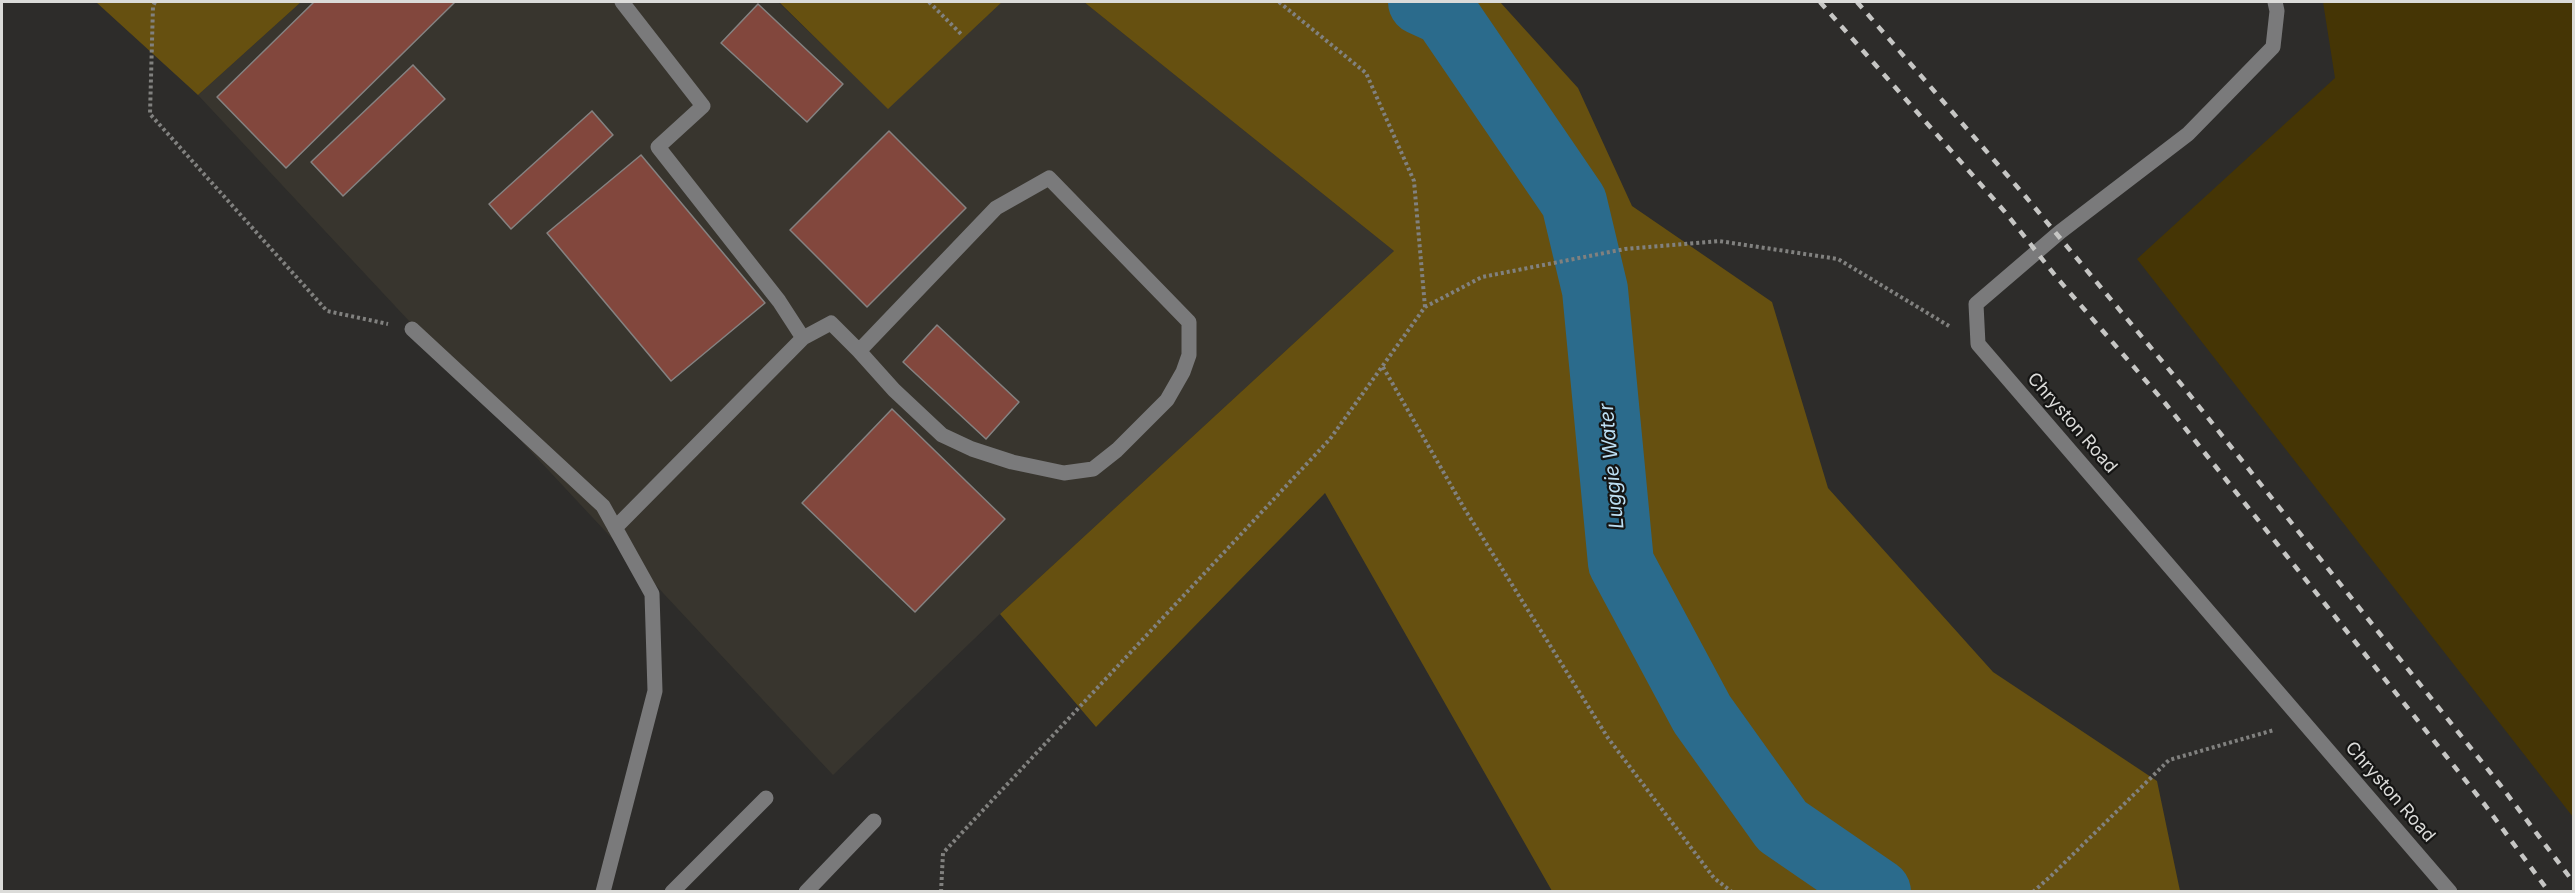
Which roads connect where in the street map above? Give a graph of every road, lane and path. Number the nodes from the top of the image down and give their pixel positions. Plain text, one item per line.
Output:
1 (155, 2) edge
2 (622, 2) edge
3 (928, 2) edge
4 (1279, 2) edge
5 (2275, 2) edge
6 (962, 35) dead end
7 (1425, 307) junction
8 (412, 329) joint
9 (803, 338) junction
10 (1978, 344) junction
11 (859, 351) junction
12 (1383, 366) junction
13 (615, 528) junction
14 (2303, 721) junction
15 (766, 798) dead end
16 (874, 821) dead end
17 (603, 891) edge
18 (672, 891) edge
19 (806, 891) edge
20 (941, 891) edge
21 (1732, 891) edge
22 (2033, 891) edge
23 (2450, 891) edge

1 - 8 path
2 - 9 street
3 - 6 path
4 - 7 path
5 - 10 street
7 - 10 path
7 - 12 path
8 - 13 street
9 - 11 street
9 - 13 street
10 - 14 street, Chryston Road
11 - 11 street
12 - 20 path
12 - 21 path
13 - 17 street
14 - 22 path
14 - 23 street, Chryston Road
15 - 18 street
16 - 19 street

